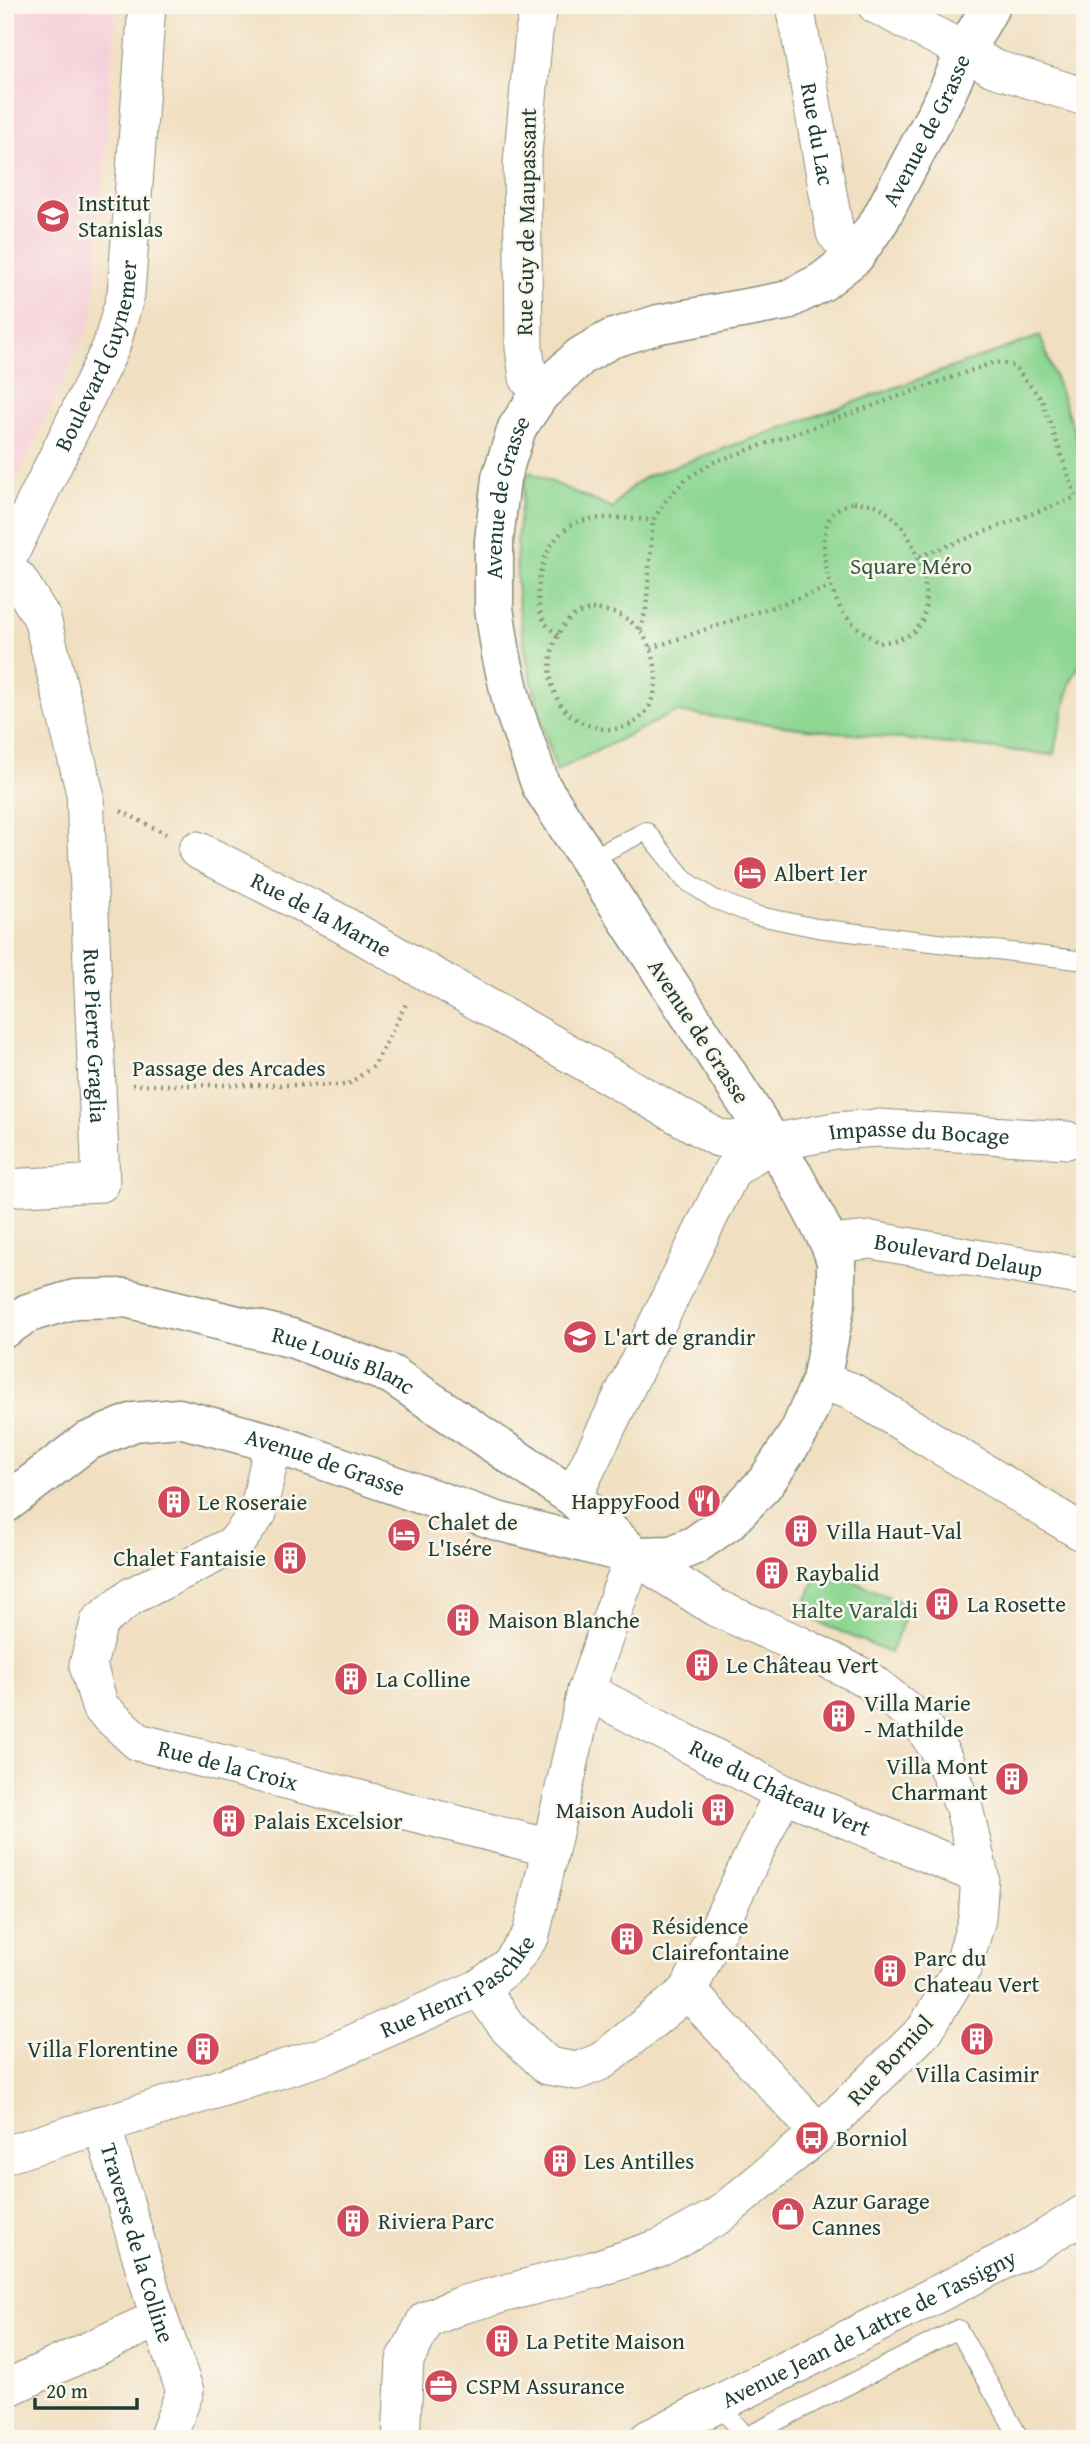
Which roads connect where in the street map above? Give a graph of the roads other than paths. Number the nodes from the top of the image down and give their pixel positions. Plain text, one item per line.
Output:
1 (147, 5) edge
2 (540, 5) edge
3 (795, 5) edge
4 (876, 5) edge
5 (991, 5) edge
6 (965, 51) junction
7 (1085, 97) edge
8 (855, 256) junction
9 (540, 394) junction
10 (5, 566) edge
11 (197, 849) road end
12 (588, 860) junction
13 (1085, 961) edge
14 (1068, 1140) dead end
15 (771, 1143) junction
16 (5, 1188) edge
17 (830, 1244) junction
18 (1085, 1278) edge
19 (5, 1328) edge
20 (821, 1381) junction
21 (273, 1443) junction
22 (573, 1497) junction
23 (5, 1504) edge
24 (1085, 1534) edge
25 (635, 1556) junction
26 (586, 1691) junction
27 (783, 1793) junction
28 (550, 1849) junction
29 (980, 1876) junction
30 (479, 1988) junction
31 (688, 1991) junction
32 (102, 2124) junction
33 (819, 2133) junction
34 (5, 2155) edge
35 (1085, 2213) edge
36 (159, 2318) junction
37 (5, 2389) edge
38 (719, 2404) junction
39 (167, 2439) edge
40 (401, 2439) edge
41 (648, 2439) edge
42 (1020, 2439) edge

1 - 10 street, Boulevard Guynemer
2 - 9 street, Rue Guy de Maupassant
3 - 8 street, Rue du Lac
4 - 6 street
5 - 6 street, Avenue de Grasse
6 - 7 street
6 - 8 street, Avenue de Grasse
8 - 9 street, Avenue de Grasse
9 - 12 street, Avenue de Grasse
10 - 16 street, Rue Pierre Graglia
11 - 15 street, Rue de la Marne
12 - 13 lane
12 - 15 street, Avenue de Grasse
14 - 15 street, Impasse du Bocage
15 - 17 street, Avenue de Grasse
15 - 22 street
17 - 18 street, Boulevard Delaup
17 - 20 street, Avenue de Grasse
19 - 22 street, Rue Louis Blanc
20 - 24 street
20 - 25 street, Avenue de Grasse
21 - 23 street, Avenue de Grasse
21 - 25 street, Avenue de Grasse
21 - 28 street, Rue de la Croix
22 - 25 street, Rue Louis Blanc
25 - 26 street, Rue Henri Paschke
25 - 29 street, Rue Borniol
26 - 27 street, Rue du Château Vert
26 - 28 street, Rue Henri Paschke
27 - 29 street, Rue du Château Vert
27 - 31 street
28 - 30 street, Rue Henri Paschke
29 - 33 street, Rue Borniol
30 - 31 street
30 - 32 street, Rue Henri Paschke
31 - 33 street
32 - 34 street, Rue Henri Paschke
32 - 36 street, Traverse de la Colline
33 - 40 street, Rue Borniol
35 - 38 street, Avenue Jean de Lattre de Tassigny
36 - 37 street
36 - 39 street, Traverse de la Colline
38 - 41 street, Avenue Jean de Lattre de Tassigny
38 - 42 lane

